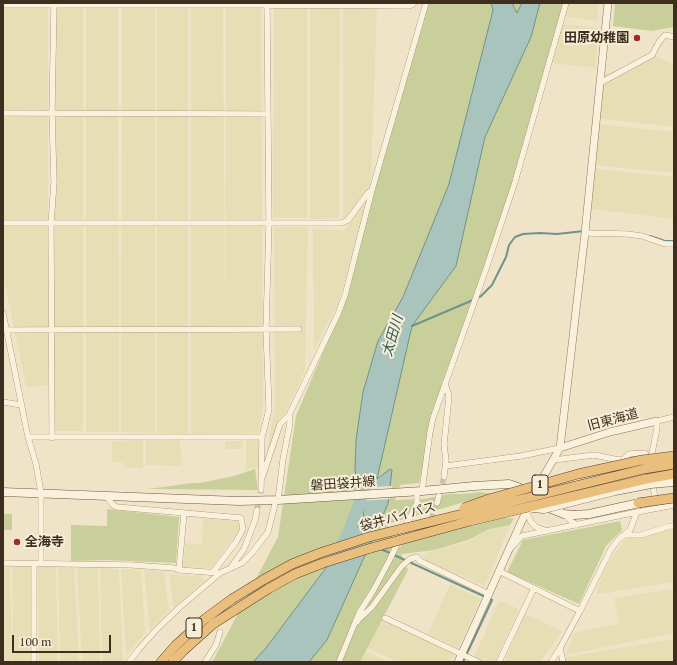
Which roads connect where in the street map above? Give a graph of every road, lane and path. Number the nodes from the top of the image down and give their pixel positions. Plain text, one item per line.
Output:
1 (414, 3) edge
2 (426, 3) edge
3 (566, 3) edge
4 (608, 3) edge
5 (54, 4) edge
6 (267, 4) edge
7 (3, 5) edge
8 (674, 37) edge
9 (600, 83) junction
10 (52, 112) junction
11 (3, 113) edge
12 (268, 114) junction
13 (372, 190) junction
14 (3, 223) edge
15 (51, 223) junction
16 (269, 223) junction
17 (586, 233) junction
18 (674, 244) edge
19 (3, 314) edge
20 (51, 329) junction
21 (266, 329) junction
22 (299, 329) dead end
23 (6, 330) junction
24 (445, 383) junction
25 (3, 402) edge
26 (22, 405) junction
27 (289, 415) junction
28 (674, 417) edge
29 (657, 421) junction
30 (28, 437) junction
31 (262, 437) junction
32 (52, 438) junction
33 (560, 448) junction
34 (674, 456) edge
35 (554, 460) junction
36 (650, 462) junction
37 (674, 464) edge
38 (446, 466) junction
39 (674, 474) edge
40 (444, 477) tunnel mouth
41 (262, 478) junction
42 (674, 482) edge
43 (261, 490) tunnel mouth
44 (417, 491) junction
45 (3, 492) edge
46 (41, 493) junction
47 (674, 494) edge
48 (533, 495) junction
49 (106, 496) junction
50 (439, 496) tunnel mouth
51 (674, 498) edge
52 (279, 500) junction
53 (436, 503) tunnel mouth
54 (674, 505) edge
55 (637, 508) junction
56 (658, 508) junction
57 (257, 510) tunnel mouth
58 (524, 510) junction
59 (184, 513) junction
60 (564, 514) junction
61 (577, 525) junction
62 (674, 526) edge
63 (410, 527) junction
64 (547, 531) junction
65 (623, 535) junction
66 (509, 550) junction
67 (3, 563) edge
68 (34, 563) junction
69 (41, 563) junction
70 (231, 567) junction
71 (179, 570) junction
72 (213, 572) junction
73 (499, 572) junction
74 (220, 573) junction
75 (534, 588) junction
76 (489, 594) junction
77 (580, 611) junction
78 (385, 618) dead end
79 (220, 632) dead end
80 (351, 632) junction
81 (560, 648) junction
82 (461, 654) junction
83 (34, 662) edge
84 (129, 662) edge
85 (161, 662) edge
86 (173, 662) edge
87 (205, 662) edge
88 (339, 662) edge
89 (458, 662) edge
90 (478, 662) edge
91 (499, 662) edge
92 (551, 662) edge
93 (563, 662) edge

1 - 6 street
2 - 13 street
3 - 24 street
4 - 9 street
5 - 6 street
5 - 7 street
5 - 10 street
6 - 12 street
8 - 9 street
9 - 17 street
10 - 11 street
10 - 12 street
10 - 15 street
12 - 16 street
13 - 16 street
13 - 27 street
14 - 15 street
15 - 16 street
15 - 20 street
16 - 21 street
17 - 18 street
17 - 33 street
19 - 23 street
20 - 21 street
20 - 23 street
20 - 32 street
21 - 22 street
21 - 31 street
23 - 26 street
24 - 38 street
24 - 44 street
25 - 26 street
26 - 30 street
27 - 41 street
27 - 52 street
28 - 29 street, 旧東海道
29 - 33 street, 旧東海道
29 - 36 street
30 - 32 street
30 - 46 street
31 - 32 street
31 - 41 street
33 - 35 street
33 - 38 street
34 - 63 highway, 1, bridge
35 - 36 street
35 - 48 street
36 - 56 street
37 - 63 highway, 袋井バイパス / 1, bridge
38 - 40 street
39 - 58 highway, 袋井バイパス / 1, bridge
41 - 43 street
42 - 58 main road, bridge
44 - 48 main road, 磐田袋井線
44 - 52 main road, 磐田袋井線
44 - 80 street
45 - 46 main road, 磐田袋井線
46 - 49 main road, 磐田袋井線
46 - 69 street
47 - 55 main road, 磐田袋井線, bridge
48 - 58 street
48 - 60 main road, 磐田袋井線
49 - 52 main road, 磐田袋井線
49 - 59 street
50 - 53 street
51 - 55 highway, bridge
52 - 70 street
54 - 56 street
55 - 56 street
55 - 60 main road, 磐田袋井線, bridge
55 - 61 street
55 - 65 street
57 - 70 street
58 - 64 street
58 - 66 street
58 - 86 highway, 袋井バイパス / 1, bridge
59 - 71 street
59 - 72 street
60 - 61 street
61 - 64 street
62 - 65 street
63 - 85 highway, 袋井バイパス / 1, bridge
64 - 66 street
65 - 77 street
66 - 73 street
67 - 68 street
68 - 69 street
68 - 83 street
69 - 71 street
70 - 74 street
71 - 72 street
72 - 74 street
73 - 75 street
73 - 76 street
74 - 84 street
75 - 77 street
75 - 91 street
76 - 80 street
76 - 82 street
77 - 81 street
78 - 82 street
79 - 87 street
80 - 88 street
81 - 92 street
81 - 93 street
82 - 89 street
82 - 90 street

